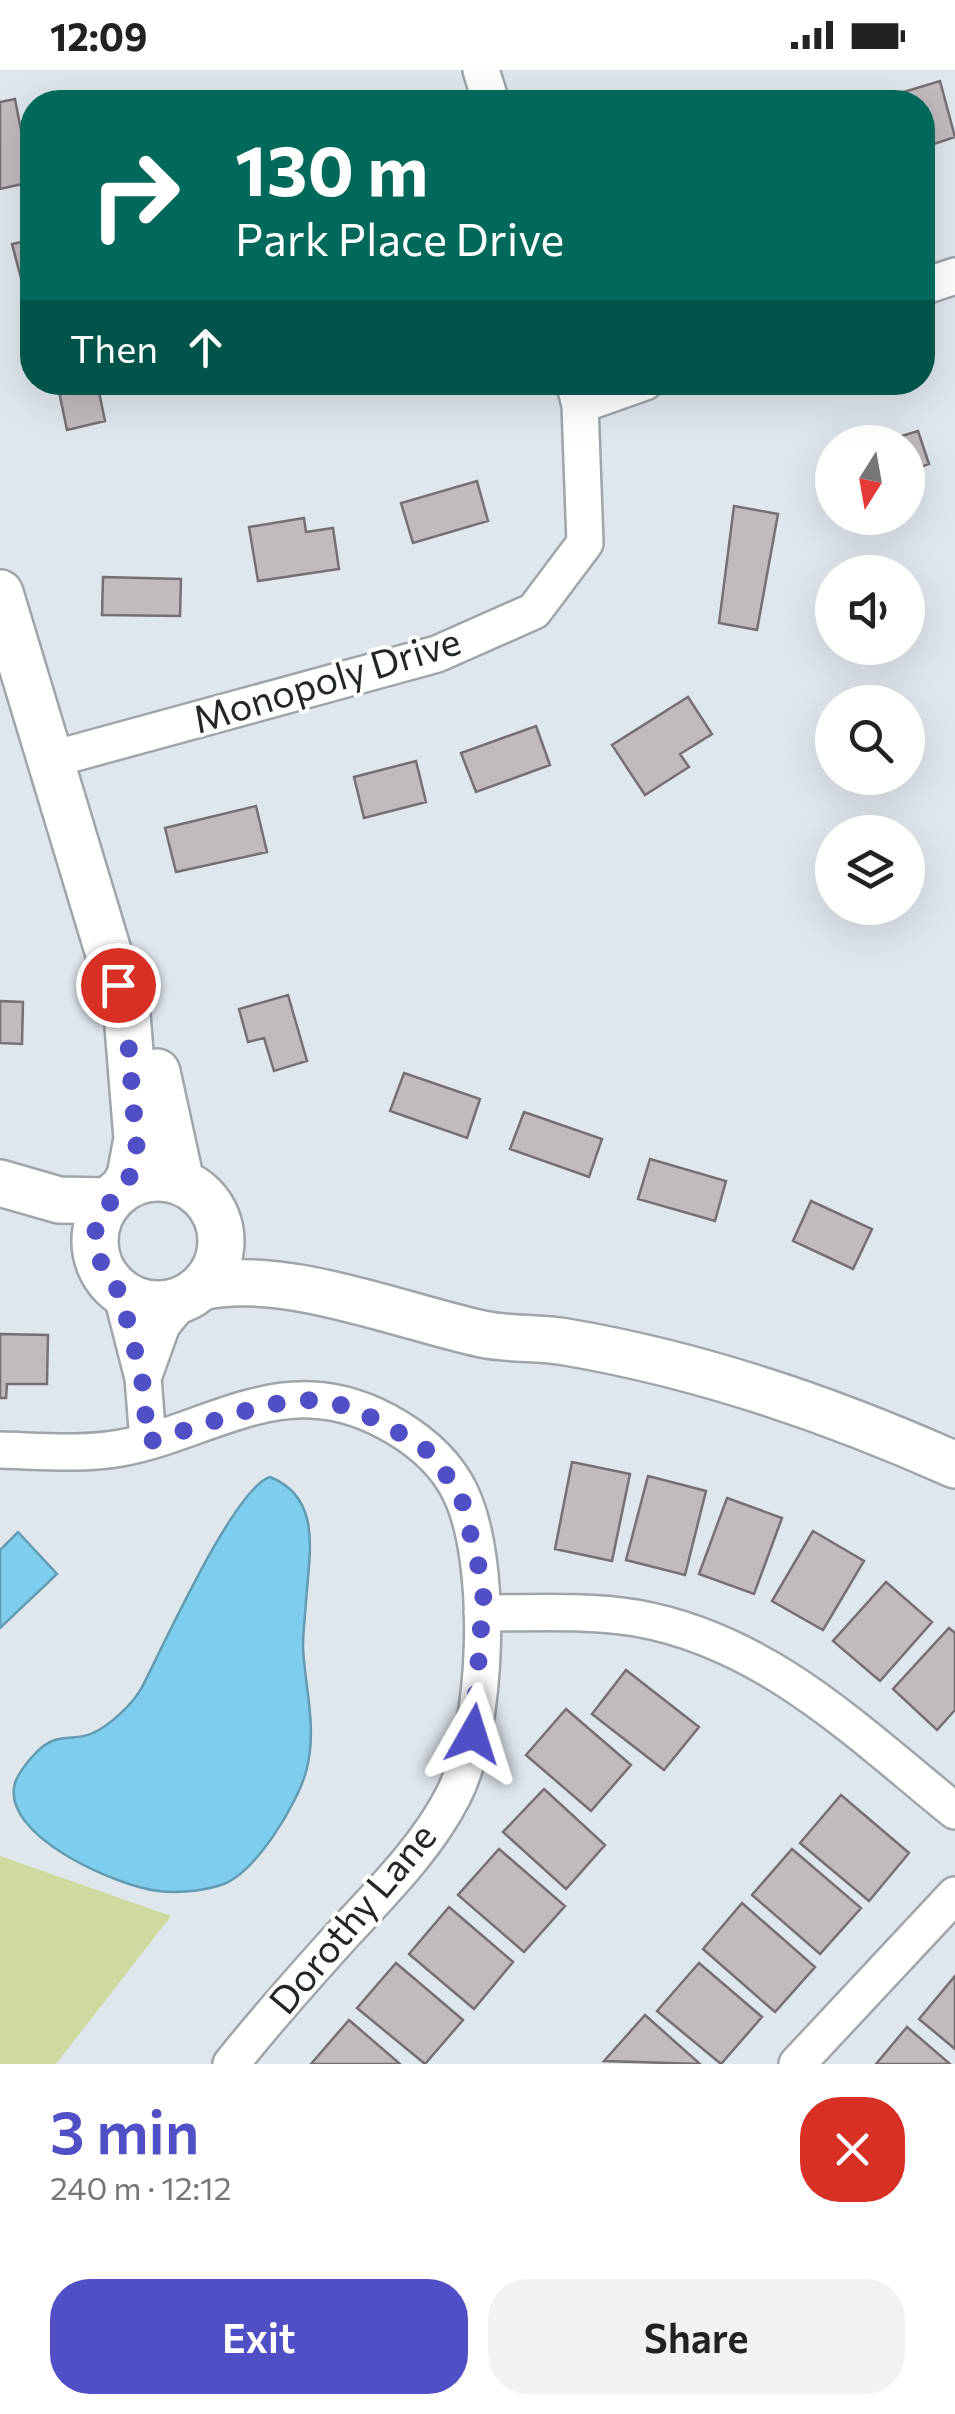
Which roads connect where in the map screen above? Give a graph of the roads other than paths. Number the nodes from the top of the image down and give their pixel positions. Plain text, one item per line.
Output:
1 (577, 395) edge
2 (0, 593) edge
3 (53, 759) junction
4 (126, 1014) junction
5 (181, 1182) junction
6 (0, 1183) edge
7 (116, 1195) junction
8 (0, 1212) edge
9 (220, 1228) junction
10 (96, 1252) junction
11 (120, 1292) junction
12 (192, 1293) junction
13 (562, 1341) junction
14 (142, 1378) junction
15 (148, 1442) junction
16 (0, 1450) edge
17 (955, 1465) edge
18 (482, 1613) junction
19 (955, 1811) edge
20 (955, 1895) edge
21 (231, 2064) edge
22 (797, 2064) edge

1 - 3 street, Monopoly Drive
2 - 3 street
3 - 4 street
4 - 5 street
4 - 7 street
5 - 7 street
5 - 9 street
6 - 7 street
7 - 10 street
8 - 10 street
9 - 12 street
9 - 13 street
10 - 11 street
11 - 12 street
11 - 14 street
12 - 13 street
12 - 14 street
13 - 17 street
14 - 15 street
15 - 16 street, Dorothy Lane
15 - 18 street, Dorothy Lane
18 - 19 street
18 - 21 street, Dorothy Lane
20 - 22 street

